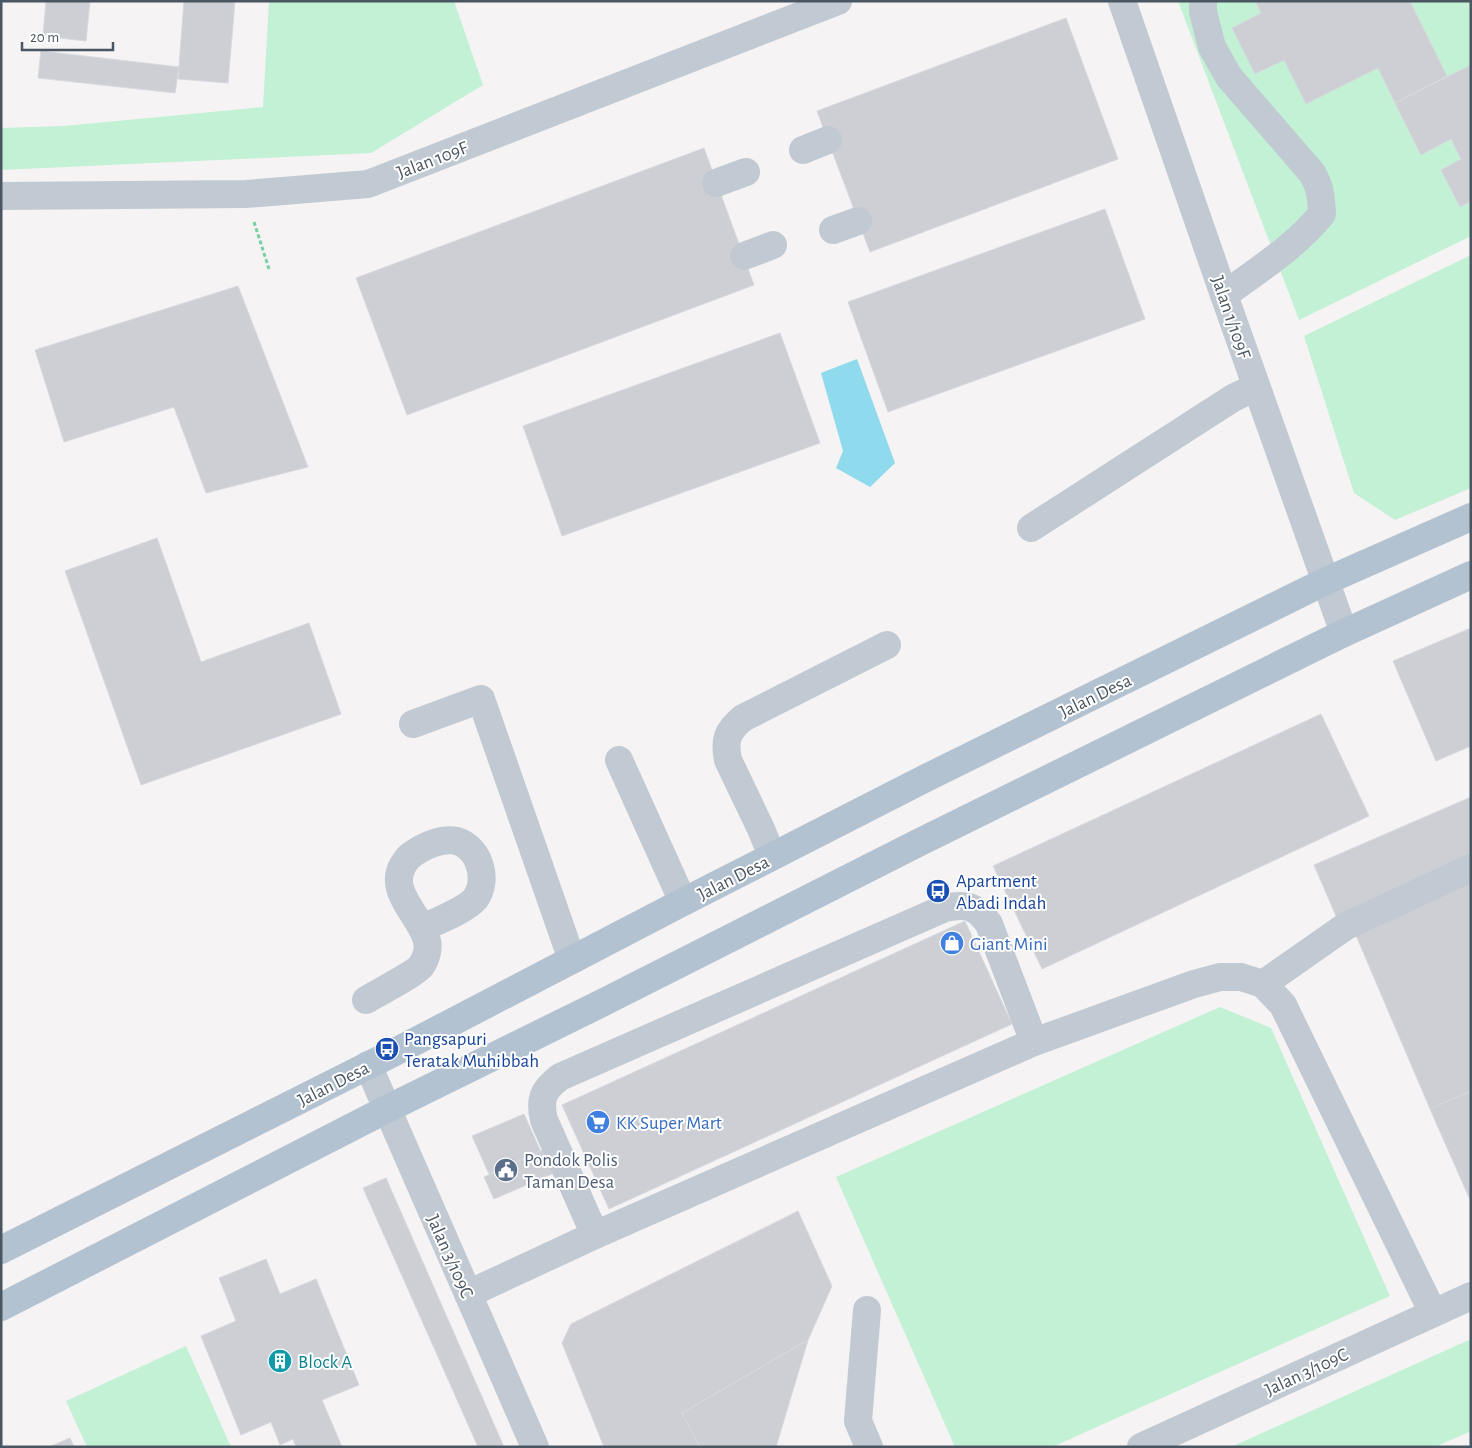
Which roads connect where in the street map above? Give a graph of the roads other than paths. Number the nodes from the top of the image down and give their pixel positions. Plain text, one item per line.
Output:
1 (838, 1) edge
2 (1122, 1) edge
3 (1203, 1) edge
4 (828, 140) dead end
5 (803, 150) dead end
6 (746, 172) dead end
7 (716, 183) dead end
8 (1, 196) edge
9 (858, 221) dead end
10 (833, 230) dead end
11 (773, 245) dead end
12 (744, 256) dead end
13 (1224, 295) junction
14 (1256, 387) junction
15 (1471, 517) edge
16 (1032, 528) dead end
17 (1471, 575) edge
18 (1326, 581) junction
19 (1344, 633) junction
20 (887, 645) dead end
21 (413, 724) dead end
22 (619, 760) dead end
23 (772, 856) junction
24 (1471, 868) edge
25 (683, 902) junction
26 (422, 928) dead end
27 (572, 960) junction
28 (1263, 984) junction
29 (366, 1000) dead end
30 (1034, 1042) junction
31 (368, 1065) junction
32 (387, 1109) junction
33 (595, 1235) junction
34 (1, 1250) edge
35 (468, 1294) junction
36 (1471, 1296) edge
37 (1, 1307) edge
38 (867, 1310) dead end
39 (1433, 1313) junction
40 (535, 1447) edge
41 (869, 1447) edge
42 (1141, 1447) edge

1 - 8 street, Jalan 109F
2 - 13 street, Jalan 1/109F
3 - 13 street
4 - 5 street
6 - 7 street
9 - 10 street
11 - 12 street
13 - 14 street, Jalan 1/109F
14 - 16 street
14 - 18 street, Jalan 1/109F
15 - 18 main road, Jalan Desa
17 - 19 main road
18 - 19 street, Jalan 1/109F
18 - 23 main road, Jalan Desa
19 - 32 main road
20 - 23 street
21 - 27 street
22 - 25 street
23 - 25 main road, Jalan Desa
24 - 28 street
25 - 27 main road, Jalan Desa
26 - 29 street
27 - 31 main road, Jalan Desa
28 - 30 street
28 - 39 street
30 - 33 street
30 - 33 street
31 - 32 street, Jalan 3/109C
31 - 34 main road, Jalan Desa
32 - 35 street, Jalan 3/109C
32 - 37 main road
33 - 35 street
35 - 40 street, Jalan 3/109C
36 - 39 street, Jalan 3/109C
38 - 41 street
39 - 42 street, Jalan 3/109C

